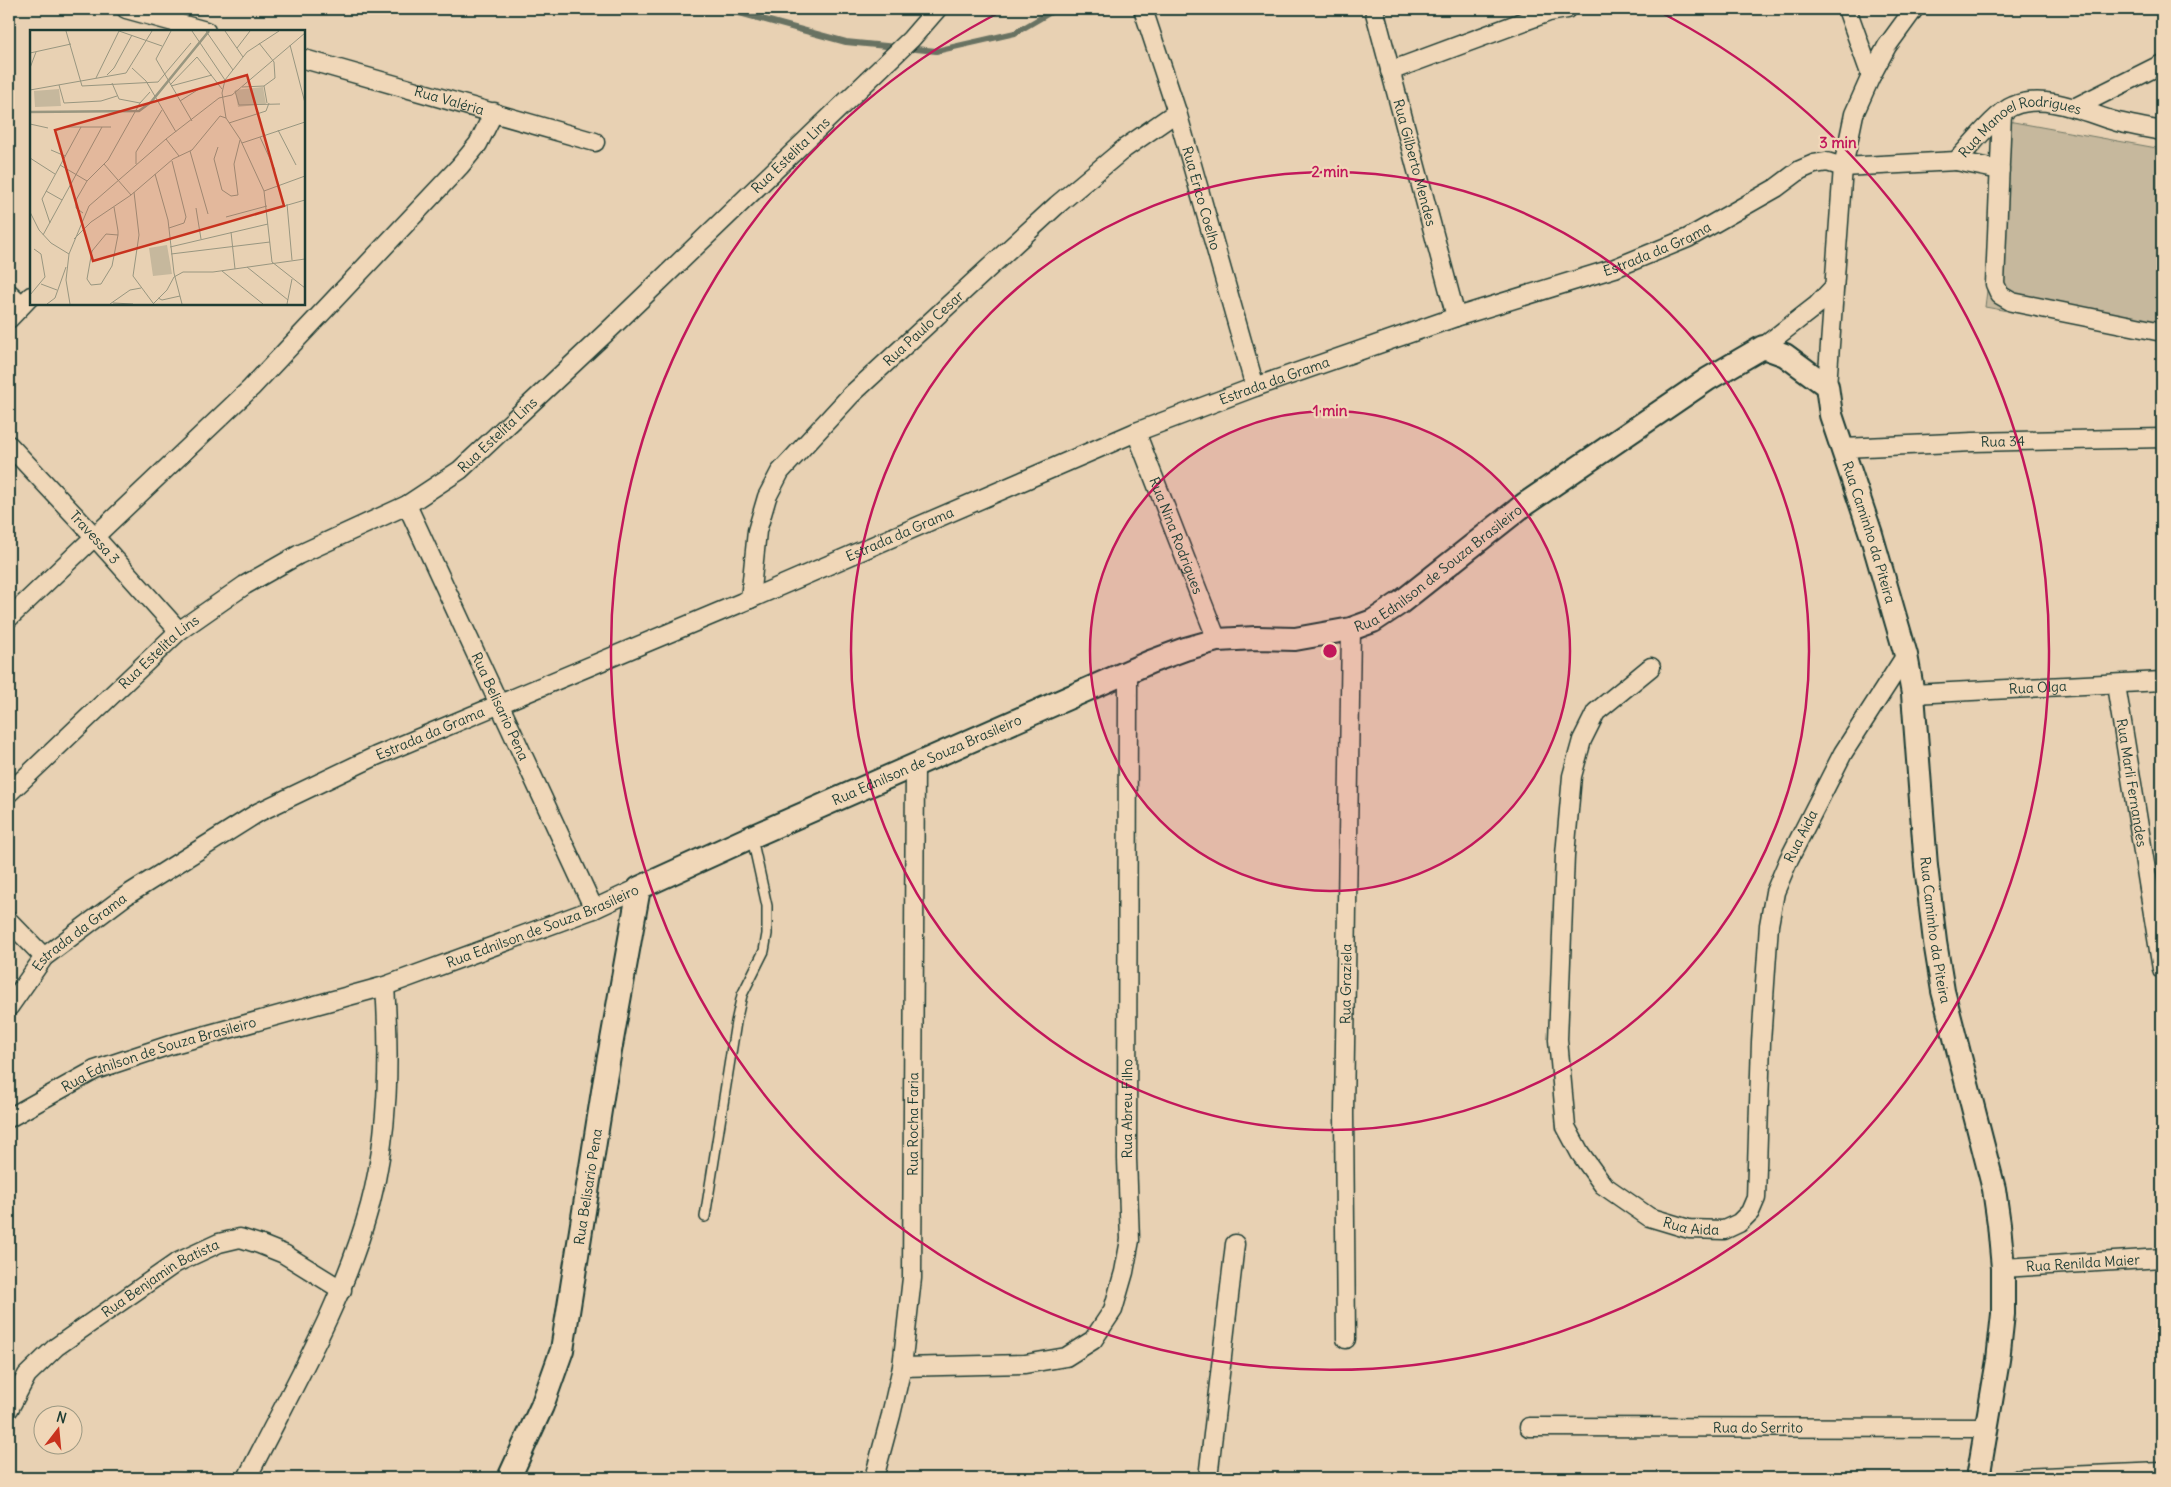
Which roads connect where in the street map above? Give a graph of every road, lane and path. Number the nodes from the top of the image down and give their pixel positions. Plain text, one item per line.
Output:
1 (126, 9) edge
2 (937, 9) edge
3 (1143, 9) edge
4 (1374, 9) edge
5 (1567, 9) edge
6 (1847, 9) edge
7 (1914, 9) edge
8 (202, 30) edge
9 (305, 59) edge
10 (2162, 64) edge
11 (1390, 71) junction
12 (1871, 76) junction
13 (2074, 108) junction
14 (494, 112) junction
15 (1177, 112) junction
16 (2002, 113) junction
17 (2162, 131) edge
18 (596, 142) dead end
19 (1956, 161) junction
20 (1843, 166) junction
21 (2000, 170) junction
22 (1834, 287) junction
23 (9, 293) edge
24 (27, 301) edge
25 (1456, 317) junction
26 (9, 319) edge
27 (2162, 332) edge
28 (1763, 348) junction
29 (1827, 386) junction
30 (1255, 387) junction
31 (1136, 432) junction
32 (2162, 438) edge
33 (9, 445) edge
34 (1844, 448) junction
35 (407, 505) junction
36 (94, 536) junction
37 (750, 599) junction
38 (9, 618) edge
39 (1351, 629) junction
40 (179, 631) junction
41 (1217, 640) junction
42 (1906, 655) junction
43 (1651, 667) dead end
44 (1128, 673) junction
45 (2162, 682) edge
46 (2116, 685) junction
47 (1913, 694) junction
48 (500, 704) junction
49 (915, 766) junction
50 (9, 793) edge
51 (752, 837) junction
52 (639, 888) junction
53 (594, 909) junction
54 (9, 921) edge
55 (44, 957) junction
56 (2162, 968) edge
57 (385, 986) junction
58 (9, 1007) edge
59 (9, 1118) edge
60 (705, 1217) dead end
61 (1235, 1244) dead end
62 (2162, 1258) edge
63 (2003, 1268) junction
64 (342, 1290) junction
65 (1346, 1338) dead end
66 (902, 1367) junction
67 (9, 1409) edge
68 (1529, 1427) dead end
69 (1987, 1428) junction
70 (2162, 1472) edge
71 (247, 1478) edge
72 (509, 1478) edge
73 (874, 1478) edge
74 (1208, 1478) edge
75 (1978, 1478) edge
76 (2018, 1478) edge

1 - 8 street
2 - 35 street, Rua Estelita Lins
3 - 15 street, Rua Erico Coelho
4 - 11 street, Rua Gilberto Mendes
5 - 11 street
6 - 12 street
7 - 12 street, Rua Caminho da Piteira
9 - 14 street, Rua Valéria
10 - 13 street, Rua Manoel Rodrigues
11 - 25 street, Rua Gilberto Mendes
12 - 20 street, Rua Caminho da Piteira
13 - 16 street, Rua Manoel Rodrigues
13 - 17 street
14 - 18 street, Rua Valéria
14 - 36 street
15 - 30 street, Rua Erico Coelho
15 - 37 street, Rua Paulo Cesar
16 - 19 street, Rua Manoel Rodrigues
16 - 21 street
19 - 20 street, Rua Manoel Rodrigues
19 - 21 street
20 - 22 street, Rua Caminho da Piteira
20 - 25 street, Estrada da Grama
21 - 27 street
22 - 28 street
22 - 29 street, Rua Caminho da Piteira
23 - 24 street
24 - 26 street
25 - 30 street, Estrada da Grama
28 - 29 street
28 - 39 street, Rua Ednilson de Souza Brasileiro
29 - 34 street, Rua Caminho da Piteira
30 - 31 street, Estrada da Grama
31 - 37 street, Estrada da Grama
31 - 41 street, Rua Nina Rodrigues
32 - 34 street, Rua 34
33 - 36 street, Travessa 3
34 - 42 street, Rua Caminho da Piteira
35 - 40 street, Rua Estelita Lins
35 - 48 street, Rua Belisario Pena
36 - 38 street
36 - 40 street, Travessa 3
37 - 48 street, Estrada da Grama
39 - 41 street, Rua Ednilson de Souza Brasileiro
39 - 65 street, Rua Graziela
40 - 50 street, Rua Estelita Lins
41 - 44 street, Rua Ednilson de Souza Brasileiro
42 - 43 street, Rua Aida
42 - 47 street, Rua Caminho da Piteira
44 - 49 street, Rua Ednilson de Souza Brasileiro
44 - 66 street, Rua Abreu Filho
45 - 46 street, Rua Olga
46 - 47 street, Rua Olga
46 - 56 street, Rua Marli Fernandes
47 - 63 street, Rua Caminho da Piteira
48 - 53 street, Rua Belisario Pena
48 - 55 street, Estrada da Grama
49 - 51 street, Rua Ednilson de Souza Brasileiro
49 - 66 street, Rua Rocha Faria
51 - 52 street, Rua Ednilson de Souza Brasileiro
51 - 60 lane
52 - 53 street, Rua Ednilson de Souza Brasileiro
52 - 72 street, Rua Belisario Pena
53 - 57 street, Rua Ednilson de Souza Brasileiro
54 - 55 street
55 - 58 street, Estrada da Grama
57 - 59 street, Rua Ednilson de Souza Brasileiro
57 - 64 street
61 - 74 street
62 - 63 street, Rua Renilda Maier
63 - 69 street, Rua Caminho da Piteira
64 - 67 street, Rua Benjamin Batista
64 - 71 street
66 - 73 street, Rua Rocha Faria
68 - 69 street, Rua do Serrito
69 - 75 street, Rua Caminho da Piteira
70 - 76 street

